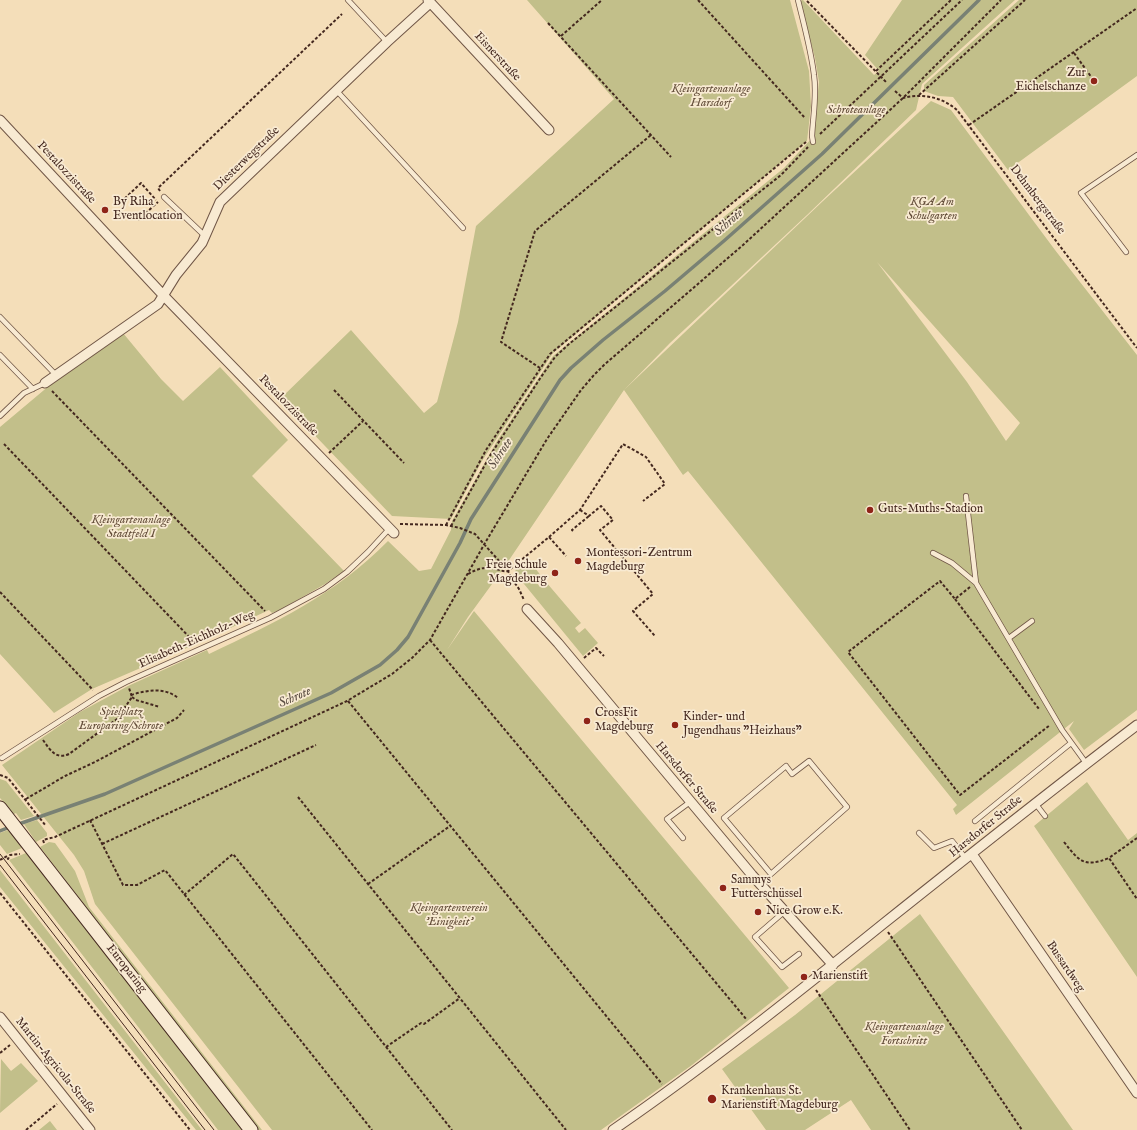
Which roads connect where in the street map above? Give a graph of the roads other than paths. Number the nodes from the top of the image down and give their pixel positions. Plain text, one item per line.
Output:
1 (348, 0) edge
2 (798, 0) edge
3 (429, 1) edge
4 (387, 42) junction
5 (336, 90) junction
6 (0, 120) edge
7 (549, 130) dead end
8 (813, 142) road end
9 (1137, 155) edge
10 (164, 197) road end
11 (463, 228) dead end
12 (205, 236) junction
13 (1126, 252) dead end
14 (164, 296) junction
15 (0, 317) edge
16 (0, 355) edge
17 (56, 375) junction
18 (45, 383) joint
19 (33, 389) junction
20 (0, 416) edge
21 (966, 496) dead end
22 (391, 531) joint
23 (933, 553) dead end
24 (976, 583) junction
25 (528, 609) road end
26 (1032, 621) dead end
27 (1009, 638) junction
28 (1137, 725) edge
29 (1071, 742) junction
30 (2, 758) dead end
31 (1086, 764) junction
32 (690, 802) junction
33 (1035, 803) junction
34 (4, 812) edge
35 (1045, 816) dead end
36 (724, 818) joint
37 (975, 821) dead end
38 (920, 833) dead end
39 (683, 838) dead end
40 (969, 856) junction
41 (785, 911) junction
42 (798, 954) dead end
43 (833, 965) junction
44 (0, 1017) edge
45 (1137, 1094) edge
46 (90, 1130) edge
47 (251, 1130) edge
48 (613, 1130) edge

1 - 4 lane
2 - 8 lane
3 - 4 street, Diesterwegstraße
3 - 7 street, Eisnerstraße
4 - 5 street, Diesterwegstraße
5 - 11 lane
5 - 12 street, Diesterwegstraße
6 - 14 street, Pestalozzistraße
9 - 13 lane
10 - 12 lane
12 - 14 street, Diesterwegstraße
14 - 17 street
14 - 22 street, Pestalozzistraße
15 - 17 lane
16 - 19 lane
17 - 18 street
18 - 19 lane
19 - 20 lane
21 - 24 lane
22 - 30 lane, Elisabeth-Eichholz-Weg
23 - 24 lane
24 - 27 lane
25 - 32 street, Harsdorfer Straße
26 - 27 lane
27 - 29 lane
28 - 31 street, Harsdorfer Straße
29 - 31 lane
29 - 37 lane
31 - 33 street, Harsdorfer Straße
32 - 39 lane
32 - 41 street, Harsdorfer Straße
33 - 35 lane
33 - 40 street, Harsdorfer Straße
34 - 47 main road, Europaring
36 - 36 lane
38 - 40 lane
40 - 43 street, Harsdorfer Straße
40 - 45 street, Bussardweg
41 - 42 lane
41 - 43 street, Harsdorfer Straße
43 - 48 street, Harsdorfer Straße
44 - 46 street, Martin-Agricola-Straße

